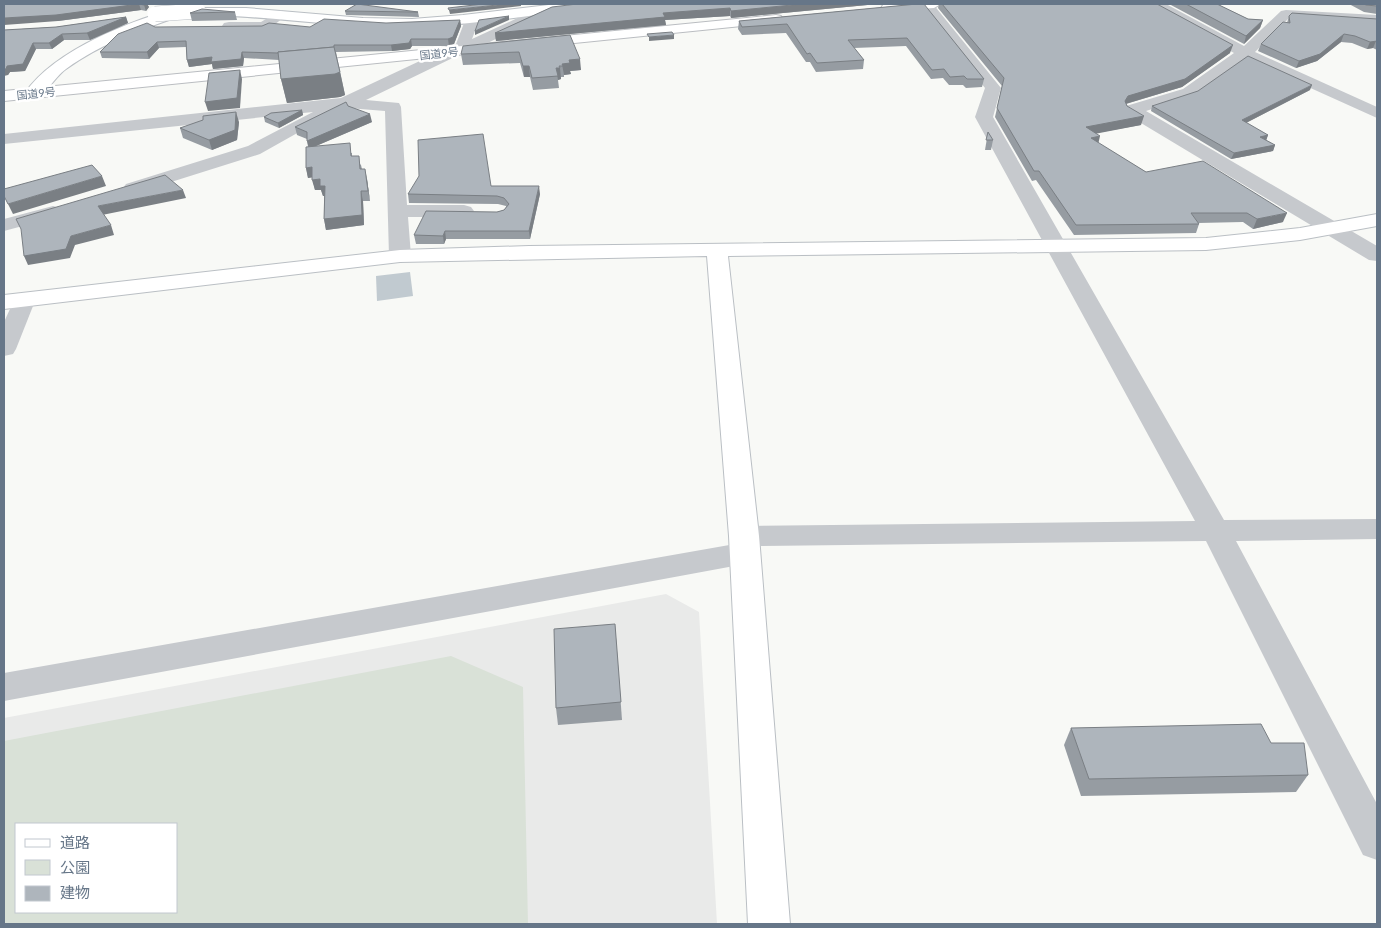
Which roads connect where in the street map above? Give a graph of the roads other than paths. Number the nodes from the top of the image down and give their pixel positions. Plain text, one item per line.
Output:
1 (588, 4) edge
2 (929, 4) edge
3 (1156, 4) edge
4 (200, 7) edge
5 (549, 9) junction
6 (878, 9) edge
7 (1345, 10) edge
8 (281, 14) junction
9 (119, 18) edge
10 (473, 18) junction
11 (790, 18) edge
12 (1377, 18) edge
13 (156, 20) junction
14 (176, 26) edge
15 (215, 26) edge
16 (459, 49) junction
17 (1245, 53) junction
18 (33, 93) junction
19 (4, 96) edge
20 (346, 103) junction
21 (1377, 113) edge
22 (4, 139) edge
23 (115, 193) edge
24 (71, 206) edge
25 (398, 211) junction
26 (480, 212) edge
27 (1377, 220) edge
28 (4, 225) edge
29 (1331, 228) junction
30 (1055, 247) junction
31 (717, 250) junction
32 (400, 256) junction
33 (1377, 256) edge
34 (14, 302) edge
35 (4, 349) edge
36 (1377, 529) edge
37 (1215, 530) junction
38 (745, 545) junction
39 (4, 687) edge
40 (1377, 842) edge
41 (769, 924) edge

1 - 5 main road
2 - 6 main road
2 - 30 street
3 - 17 street
4 - 8 main road
4 - 13 main road, bridge
4 - 18 main road
5 - 10 main road
5 - 16 street
7 - 12 street
7 - 17 street
8 - 10 main road
8 - 15 street
9 - 13 main road
10 - 16 street
11 - 16 main road, 国道9号
13 - 14 street
16 - 18 main road, 国道9号
16 - 20 street
17 - 21 street
17 - 29 street
18 - 19 main road, 国道9号
20 - 22 street
20 - 23 street
20 - 25 street
24 - 28 street
25 - 26 street
25 - 32 street
27 - 29 main road
29 - 30 main road
29 - 33 street
30 - 31 main road
30 - 37 street
31 - 32 main road
31 - 38 main road
32 - 34 main road
34 - 35 street
36 - 37 street
37 - 38 street
37 - 40 street
38 - 39 street
38 - 41 main road

